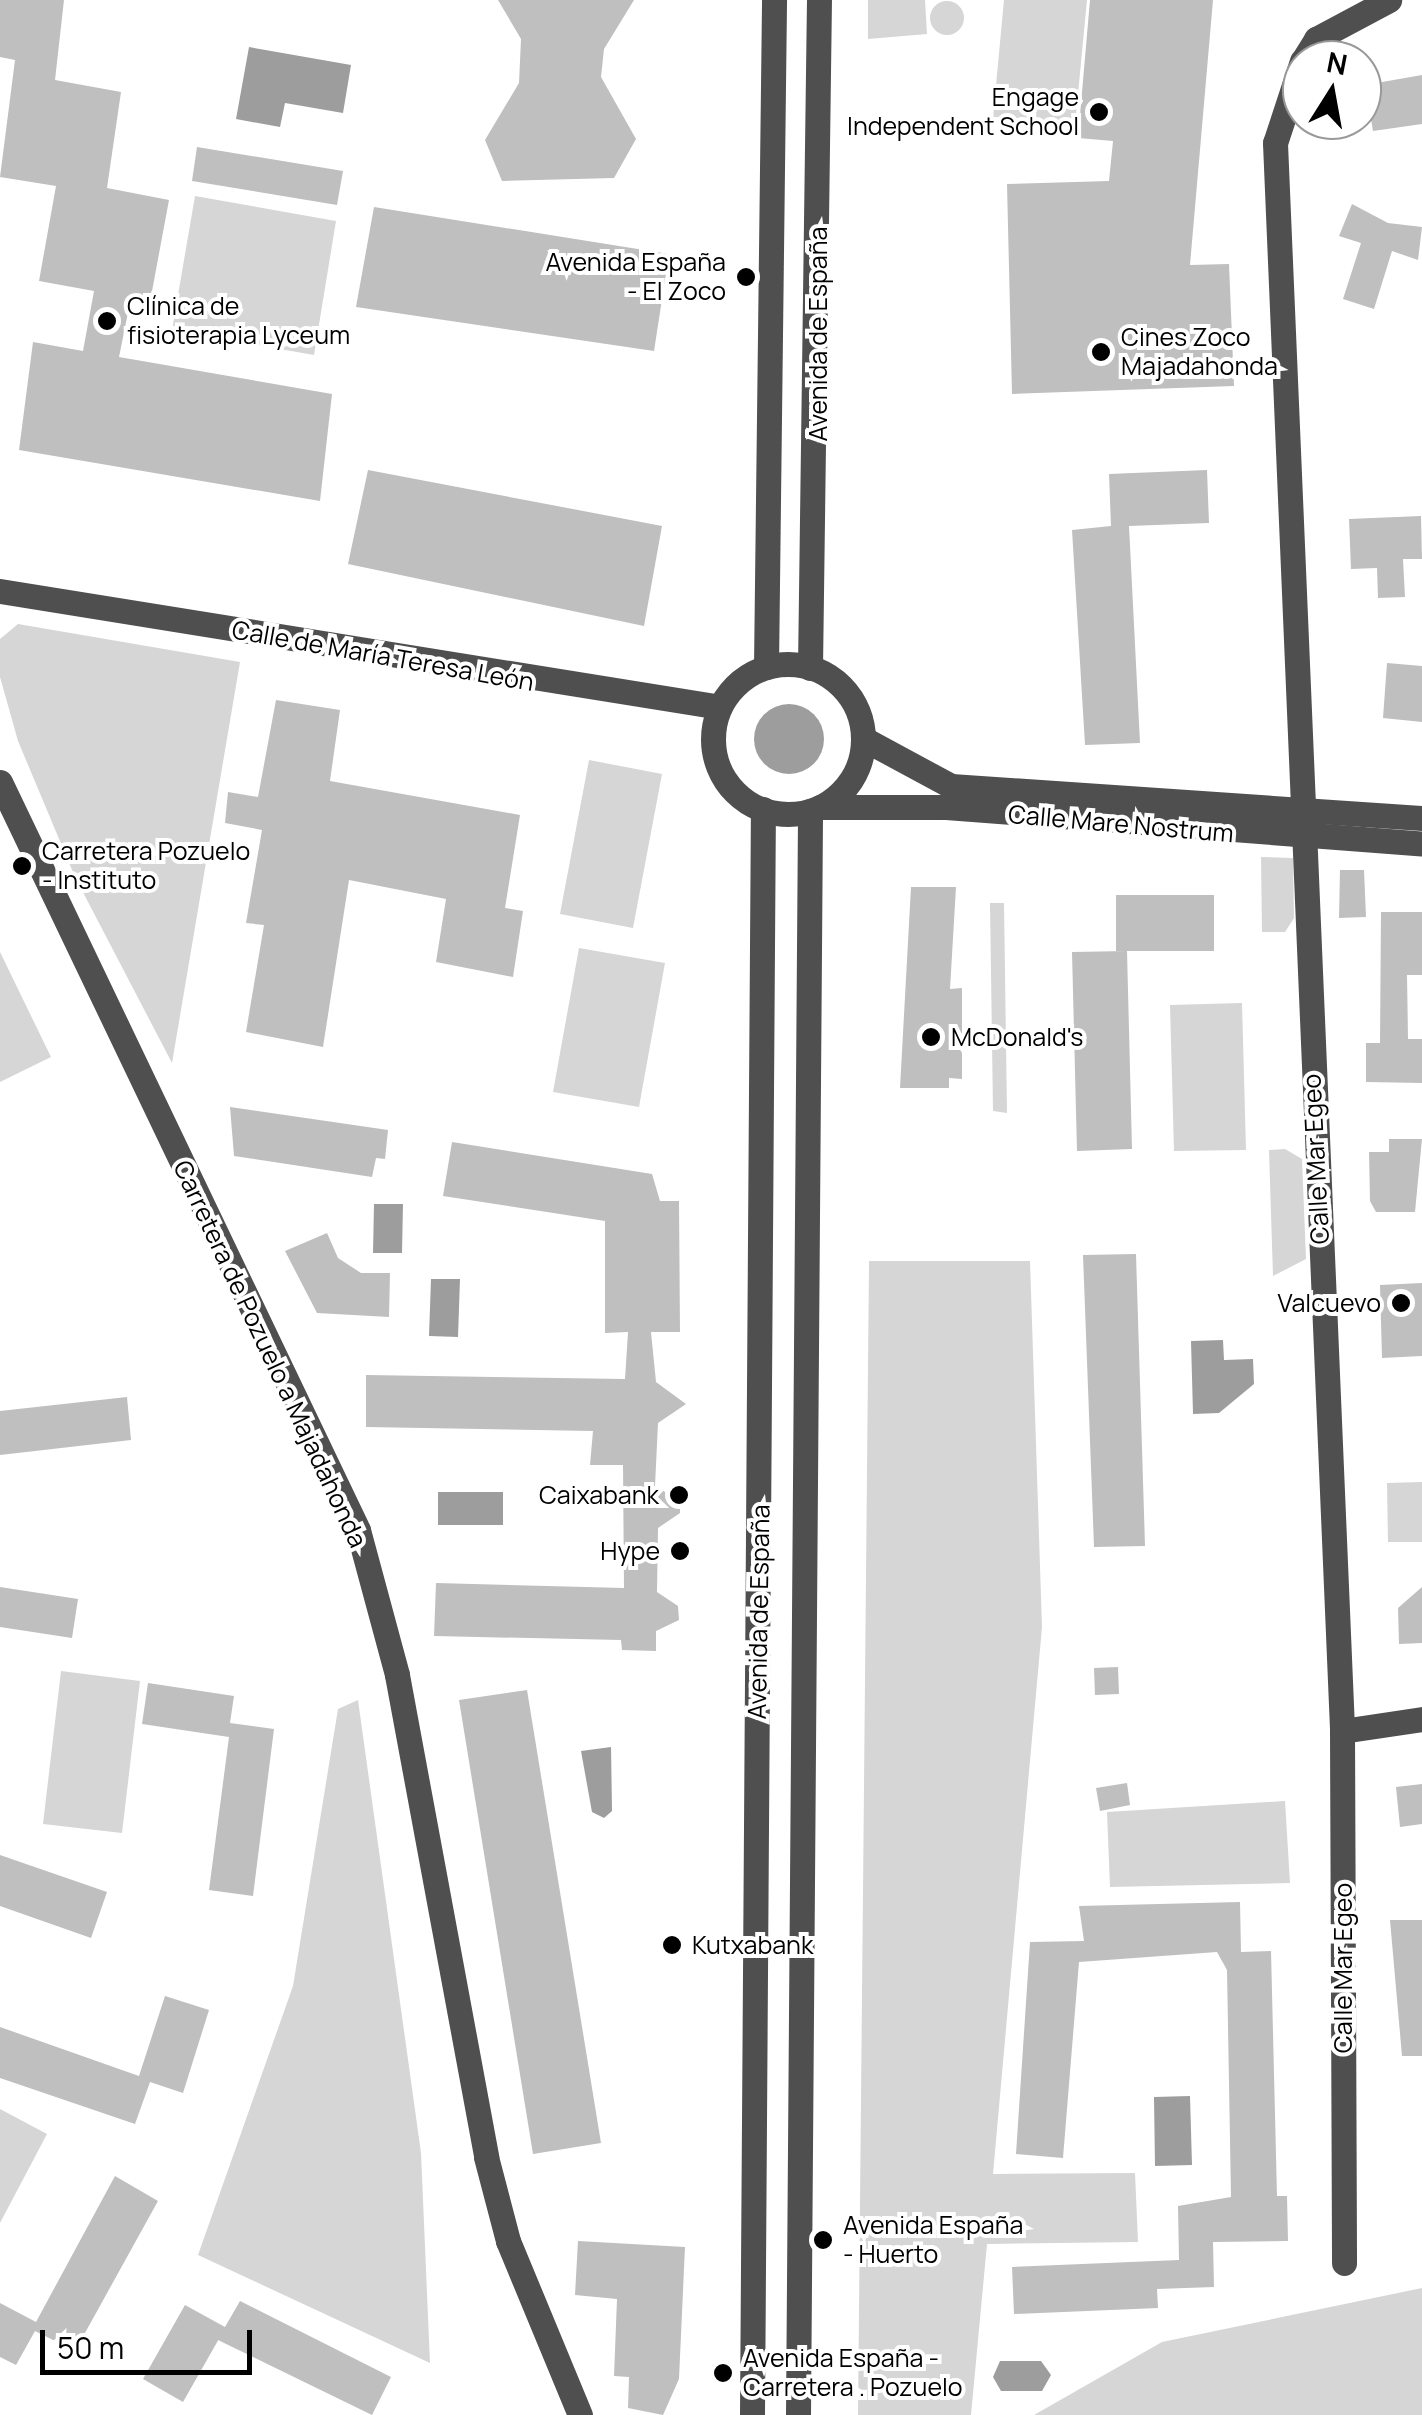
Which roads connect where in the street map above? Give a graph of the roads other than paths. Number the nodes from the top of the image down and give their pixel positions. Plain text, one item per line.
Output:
1 (774, 0) edge
2 (819, 0) edge
3 (1388, 0) edge
4 (1315, 40) edge
5 (1282, 121) edge
6 (0, 588) edge
7 (766, 667) junction
8 (810, 668) junction
9 (720, 707) junction
10 (864, 739) junction
11 (0, 782) edge
12 (948, 796) junction
13 (815, 809) junction
14 (1300, 809) junction
15 (762, 810) junction
16 (1422, 818) edge
17 (1302, 839) junction
18 (1422, 844) edge
19 (1422, 1719) edge
20 (1342, 1731) junction
21 (1344, 2263) dead end
22 (580, 2415) edge
23 (752, 2415) edge
24 (798, 2415) edge

1 - 7 street, Avenida de España
2 - 8 street, Avenida de España
3 - 4 street, Calle Mar Egeo
5 - 14 street, Calle Mar Egeo
6 - 9 street, Calle de María Teresa León
7 - 8 street
7 - 9 street
8 - 10 street
9 - 15 street
10 - 12 street
10 - 13 street
11 - 22 street, Carretera de Pozuelo a Majadahonda
12 - 13 street, Calle Mare Nostrum
12 - 14 street, Calle Mare Nostrum
12 - 17 street, Calle Mare Nostrum
13 - 15 street
13 - 24 street, Avenida de España
14 - 16 street, Calle Mare Nostrum
14 - 17 street, Calle Mar Egeo
15 - 23 street, Avenida de España
17 - 18 street, Calle Mare Nostrum
17 - 20 street, Calle Mar Egeo
19 - 20 street
20 - 21 street, Calle Mar Egeo

